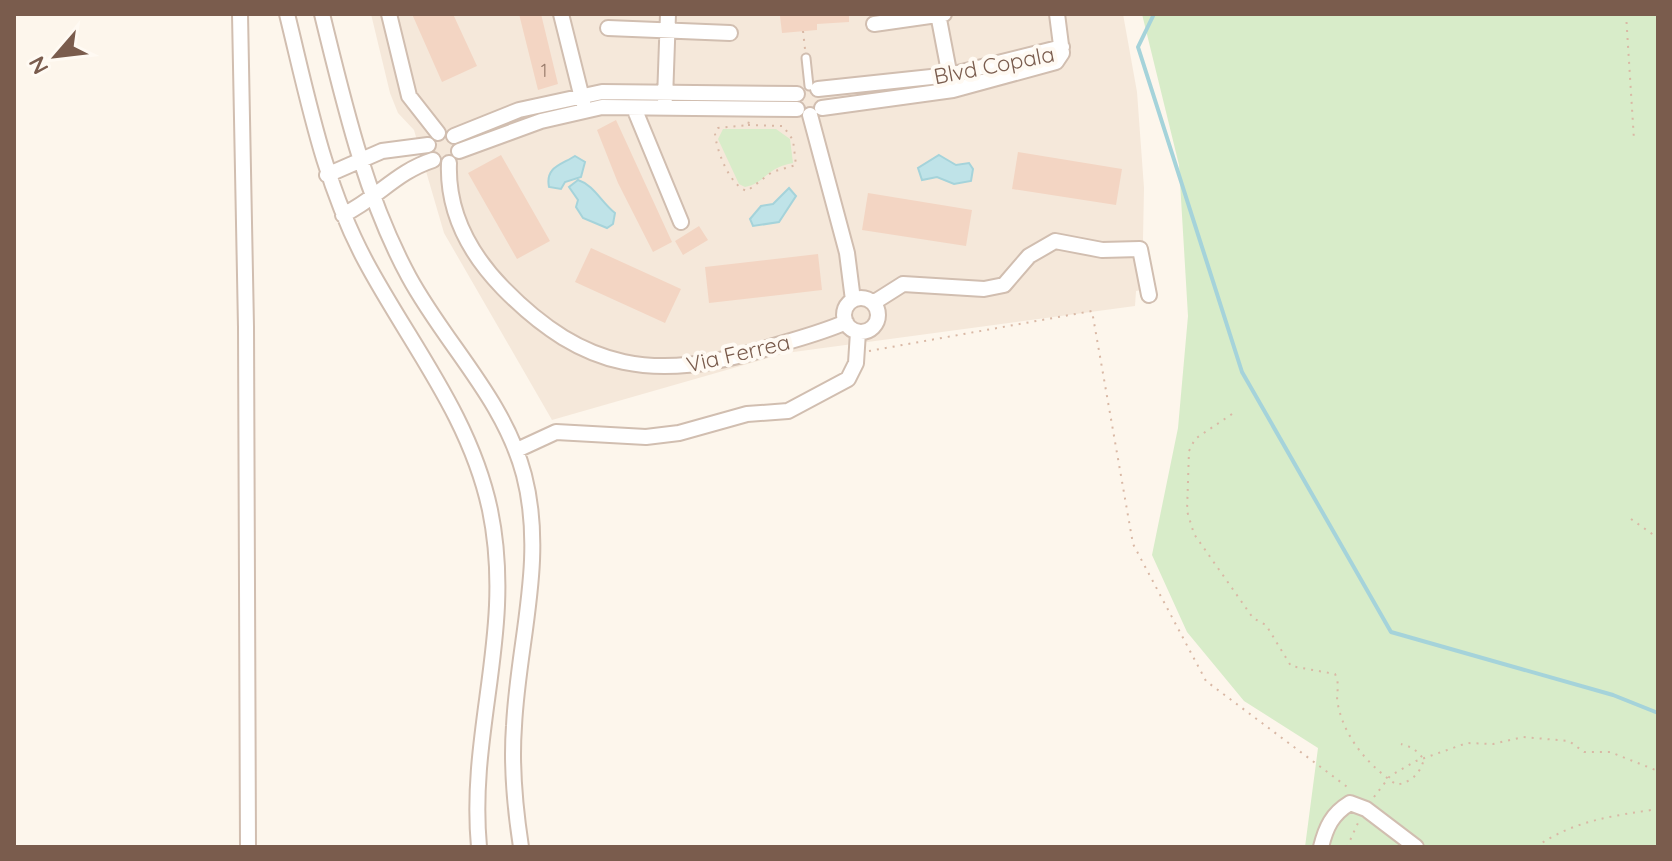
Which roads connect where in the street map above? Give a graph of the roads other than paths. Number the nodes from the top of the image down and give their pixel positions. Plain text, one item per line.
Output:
1 (240, 14) edge
2 (287, 14) edge
3 (322, 14) edge
4 (389, 14) edge
5 (561, 14) edge
6 (668, 14) edge
7 (940, 14) edge
8 (1057, 14) edge
9 (874, 24) dead end
10 (608, 28) dead end
11 (668, 33) junction
12 (730, 33) dead end
13 (806, 58) road end
14 (952, 83) junction
15 (666, 92) junction
16 (581, 95) junction
17 (809, 100) junction
18 (634, 108) junction
19 (663, 108) junction
20 (585, 110) junction
21 (438, 133) junction
22 (454, 136) junction
23 (428, 145) junction
24 (454, 157) junction
25 (433, 160) junction
26 (361, 161) junction
27 (327, 175) junction
28 (375, 198) junction
29 (343, 215) junction
30 (681, 222) dead end
31 (1149, 295) dead end
32 (853, 300) junction
33 (873, 303) junction
34 (852, 327) junction
35 (517, 450) junction
36 (248, 847) edge
37 (479, 847) edge
38 (521, 847) edge
39 (1321, 847) edge
40 (1416, 847) edge

1 - 36 street
2 - 27 street
3 - 26 street
4 - 21 street
5 - 16 street
6 - 11 street
7 - 9 street
7 - 14 street
8 - 14 street, Blvd Copala
10 - 11 street
11 - 12 street
11 - 15 street
13 - 17 lane
14 - 17 street, Blvd Copala
15 - 16 street, Blvd Copala
15 - 17 street, Blvd Copala
15 - 19 street
16 - 20 street
16 - 22 street, Blvd Copala
17 - 19 street, Blvd Copala
17 - 32 street
18 - 19 street, Blvd Copala
18 - 20 street, Blvd Copala
18 - 30 street
20 - 24 street, Blvd Copala
21 - 22 street
21 - 23 street
22 - 24 street, Via Ferrea
23 - 25 street
23 - 26 street
24 - 25 street
24 - 34 street, Via Ferrea
25 - 28 street
26 - 27 street
26 - 28 street
27 - 29 street
28 - 29 street
28 - 35 street
29 - 37 street
31 - 33 street
32 - 33 street
32 - 34 street
33 - 34 street
34 - 35 street
35 - 38 street
39 - 40 street

